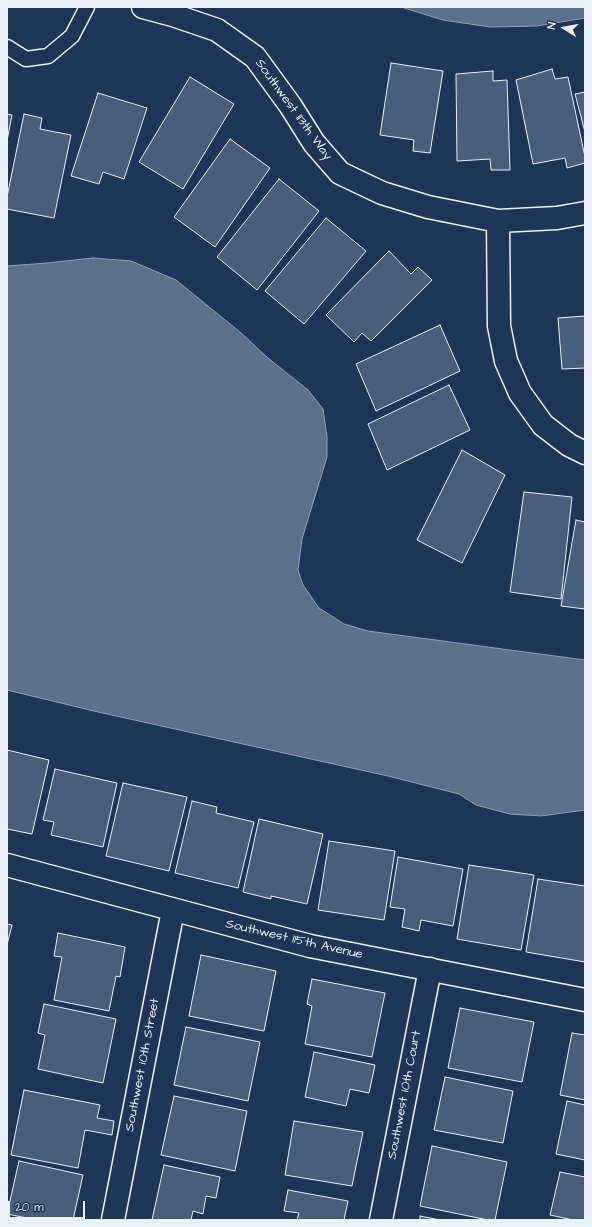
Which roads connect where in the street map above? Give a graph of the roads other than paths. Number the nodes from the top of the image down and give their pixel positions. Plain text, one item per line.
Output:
1 (87, 7) edge
2 (143, 7) edge
3 (7, 47) edge
4 (585, 213) edge
5 (498, 221) junction
6 (585, 453) edge
7 (7, 865) edge
8 (173, 910) junction
9 (430, 969) junction
10 (585, 1000) edge
11 (113, 1220) edge
12 (381, 1220) edge

1 - 3 lane
2 - 5 street, Southwest 113th Way
4 - 5 street, Southwest 113th Way
5 - 6 street
7 - 8 street, Southwest 115th Avenue
8 - 9 street, Southwest 115th Avenue
8 - 11 street, Southwest 10th Street
9 - 10 street, Southwest 115th Avenue
9 - 12 street, Southwest 10th Court

